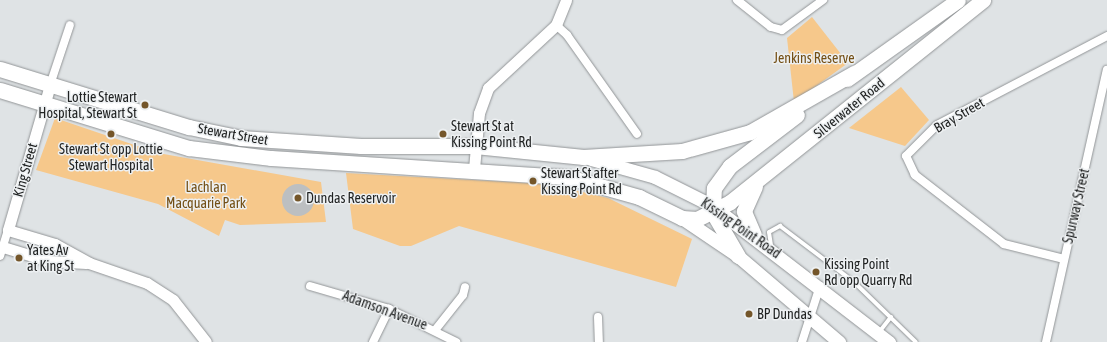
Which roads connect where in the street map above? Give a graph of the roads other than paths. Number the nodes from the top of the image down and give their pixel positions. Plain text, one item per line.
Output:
1 (566, 0) edge
2 (737, 0) edge
3 (823, 0) edge
4 (958, 0) edge
5 (983, 0) edge
6 (70, 25) dead end
7 (556, 25) junction
8 (1107, 36) edge
9 (0, 69) edge
10 (1107, 70) edge
11 (854, 73) junction
12 (50, 84) junction
13 (0, 90) edge
14 (44, 105) junction
15 (637, 134) dead end
16 (475, 146) junction
17 (583, 157) junction
18 (474, 169) junction
19 (763, 176) junction
20 (714, 209) junction
21 (682, 218) junction
22 (8, 230) junction
23 (754, 235) junction
24 (773, 250) junction
25 (1, 252) edge
26 (738, 256) junction
27 (1064, 259) junction
28 (89, 263) junction
29 (310, 286) dead end
30 (820, 286) junction
31 (465, 287) dead end
32 (389, 309) junction
33 (598, 317) dead end
34 (891, 317) junction
35 (809, 319) junction
36 (436, 329) junction
37 (878, 333) junction
38 (206, 342) edge
39 (374, 342) edge
40 (456, 342) edge
41 (599, 342) edge
42 (802, 342) edge
43 (839, 342) edge
44 (889, 342) edge
45 (916, 342) edge
46 (1046, 342) edge

1 - 7 street
2 - 3 street
4 - 11 highway, Silverwater Road
5 - 19 highway, Silverwater Road
6 - 12 street
7 - 15 street
7 - 16 street
8 - 27 street, Bray Street
9 - 12 highway, Stewart Street
10 - 27 street, Spurway Street
11 - 17 highway, Silverwater Road
11 - 20 highway, Silverwater Road
12 - 14 street, King Street
12 - 16 highway, Stewart Street
13 - 14 highway, Stewart Street
14 - 18 highway, Stewart Street
14 - 22 street, King Street
16 - 17 highway, Kissing Point Road
16 - 18 street
17 - 20 main road, Kissing Point Road
18 - 21 highway, Kissing Point Road
19 - 20 highway, Silverwater Road
19 - 23 highway
20 - 21 highway, Silverwater Road
20 - 23 main road, Kissing Point Road
20 - 26 highway
21 - 26 main road, Kissing Point Road
22 - 25 street, King Street
22 - 28 street
23 - 24 main road, Kissing Point Road
24 - 30 main road, Kissing Point Road
24 - 34 lane, Kissing Point Road
25 - 28 street
26 - 35 main road, Kissing Point Road
27 - 46 street, Spurway Street
28 - 38 street
29 - 32 street, Adamson Avenue
30 - 35 street
30 - 37 main road, Kissing Point Road
31 - 36 street
32 - 36 street, Adamson Avenue
32 - 39 street
33 - 41 street
34 - 37 lane
34 - 45 lane, Kissing Point Road
35 - 42 street
35 - 43 main road, Kissing Point Road
36 - 40 street, Adamson Avenue
37 - 44 main road, Kissing Point Road

